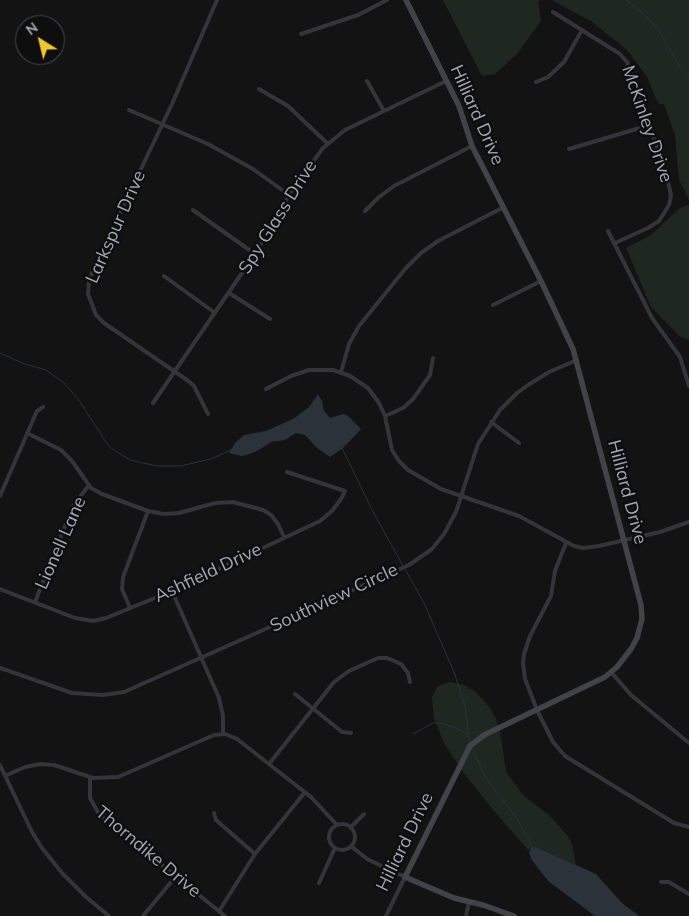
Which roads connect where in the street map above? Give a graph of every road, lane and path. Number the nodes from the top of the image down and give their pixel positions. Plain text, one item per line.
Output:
1 (217, 0) edge
2 (387, 0) edge
3 (406, 0) edge
4 (553, 12) dead end
5 (582, 30) junction
6 (301, 34) dead end
7 (367, 81) dead end
8 (446, 81) junction
9 (536, 82) dead end
10 (259, 90) dead end
11 (129, 110) dead end
12 (384, 111) junction
13 (162, 124) junction
14 (650, 124) junction
15 (327, 144) junction
16 (472, 146) junction
17 (569, 149) dead end
18 (289, 195) junction
19 (504, 207) junction
20 (193, 210) dead end
21 (365, 211) dead end
22 (608, 231) dead end
23 (615, 243) junction
24 (255, 254) junction
25 (164, 276) dead end
26 (541, 281) junction
27 (229, 293) junction
28 (493, 305) dead end
29 (215, 313) junction
30 (270, 319) dead end
31 (434, 358) dead end
32 (577, 360) junction
33 (175, 372) junction
34 (340, 372) junction
35 (689, 386) edge
36 (266, 388) dead end
37 (153, 403) dead end
38 (43, 407) dead end
39 (208, 414) dead end
40 (385, 416) junction
41 (492, 422) junction
42 (27, 433) junction
43 (518, 444) dead end
44 (286, 472) dead end
45 (89, 485) junction
46 (0, 496) edge
47 (462, 496) junction
48 (148, 511) junction
49 (689, 522) edge
50 (284, 538) junction
51 (625, 540) junction
52 (566, 543) junction
53 (0, 589) edge
54 (172, 591) junction
55 (35, 602) junction
56 (130, 608) junction
57 (201, 658) junction
58 (0, 668) edge
59 (611, 672) junction
60 (410, 682) dead end
61 (295, 694) dead end
62 (312, 710) junction
63 (537, 710) junction
64 (351, 733) dead end
65 (222, 734) junction
66 (689, 743) edge
67 (269, 764) junction
68 (0, 765) edge
69 (5, 776) junction
70 (90, 778) junction
71 (305, 792) junction
72 (214, 813) dead end
73 (364, 814) dead end
74 (337, 825) junction
75 (351, 827) junction
76 (689, 827) edge
77 (352, 846) junction
78 (335, 848) junction
79 (255, 854) junction
80 (176, 876) junction
81 (405, 877) junction
82 (661, 882) dead end
83 (319, 883) dead end
84 (689, 894) edge
85 (469, 902) junction
86 (219, 911) junction
87 (109, 916) edge
88 (143, 916) edge
89 (225, 916) edge
90 (386, 916) edge
91 (466, 916) edge
92 (514, 916) edge

1 - 13 street, Larkspur Drive
2 - 6 street
3 - 8 street, Hilliard Drive
4 - 5 street, McKinley Drive
5 - 9 street
5 - 14 street, McKinley Drive
7 - 12 street
8 - 12 street, Spy Glass Drive
8 - 16 street, Hilliard Drive
10 - 15 street
11 - 13 street
12 - 15 street, Spy Glass Drive
13 - 18 street
13 - 33 street, Larkspur Drive
14 - 17 street
14 - 23 street, McKinley Drive
15 - 18 street, Spy Glass Drive
16 - 19 street, Hilliard Drive
16 - 21 street
18 - 24 street, Spy Glass Drive
19 - 26 street, Hilliard Drive
19 - 34 street
20 - 24 street
22 - 23 street
23 - 35 street
24 - 27 street, Spy Glass Drive
25 - 29 street
26 - 28 street
26 - 32 street, Hilliard Drive
27 - 29 street, Spy Glass Drive
27 - 30 street
29 - 33 street, Spy Glass Drive
31 - 40 street
32 - 41 street, Southview Circle
32 - 51 street, Hilliard Drive
33 - 37 street, Spy Glass Drive
33 - 39 street, Larkspur Drive
34 - 36 street
34 - 40 street
38 - 42 street
40 - 47 street
41 - 43 street
41 - 47 street, Southview Circle
42 - 45 street
42 - 46 street
44 - 50 street, Ashfield Drive
45 - 48 street
45 - 55 street, Lionell Lane
47 - 52 street
47 - 57 street, Southview Circle
48 - 50 street
48 - 56 street
49 - 51 street
50 - 54 street, Ashfield Drive
51 - 52 street
51 - 59 street, Hilliard Drive
52 - 63 street
53 - 55 street, Ashfield Drive
54 - 56 street, Ashfield Drive
54 - 57 street
55 - 56 street, Ashfield Drive
57 - 58 street, Southview Circle
57 - 65 street
59 - 63 street, Hilliard Drive
59 - 66 street
60 - 62 street
61 - 62 street
62 - 64 street
62 - 67 street
63 - 76 street
63 - 81 street, Hilliard Drive
65 - 67 street
65 - 70 street
67 - 71 street
68 - 69 street
69 - 70 street
69 - 87 street
70 - 80 street, Thorndike Drive
71 - 74 street
71 - 79 street
72 - 79 street
73 - 75 street
74 - 75 street
74 - 78 street
75 - 77 street
77 - 78 street
77 - 81 street
78 - 83 street
79 - 86 street
80 - 86 street, Thorndike Drive
80 - 88 street
81 - 85 street
81 - 90 street, Hilliard Drive
82 - 84 street
85 - 91 street
85 - 92 street
86 - 89 street, Thorndike Drive

